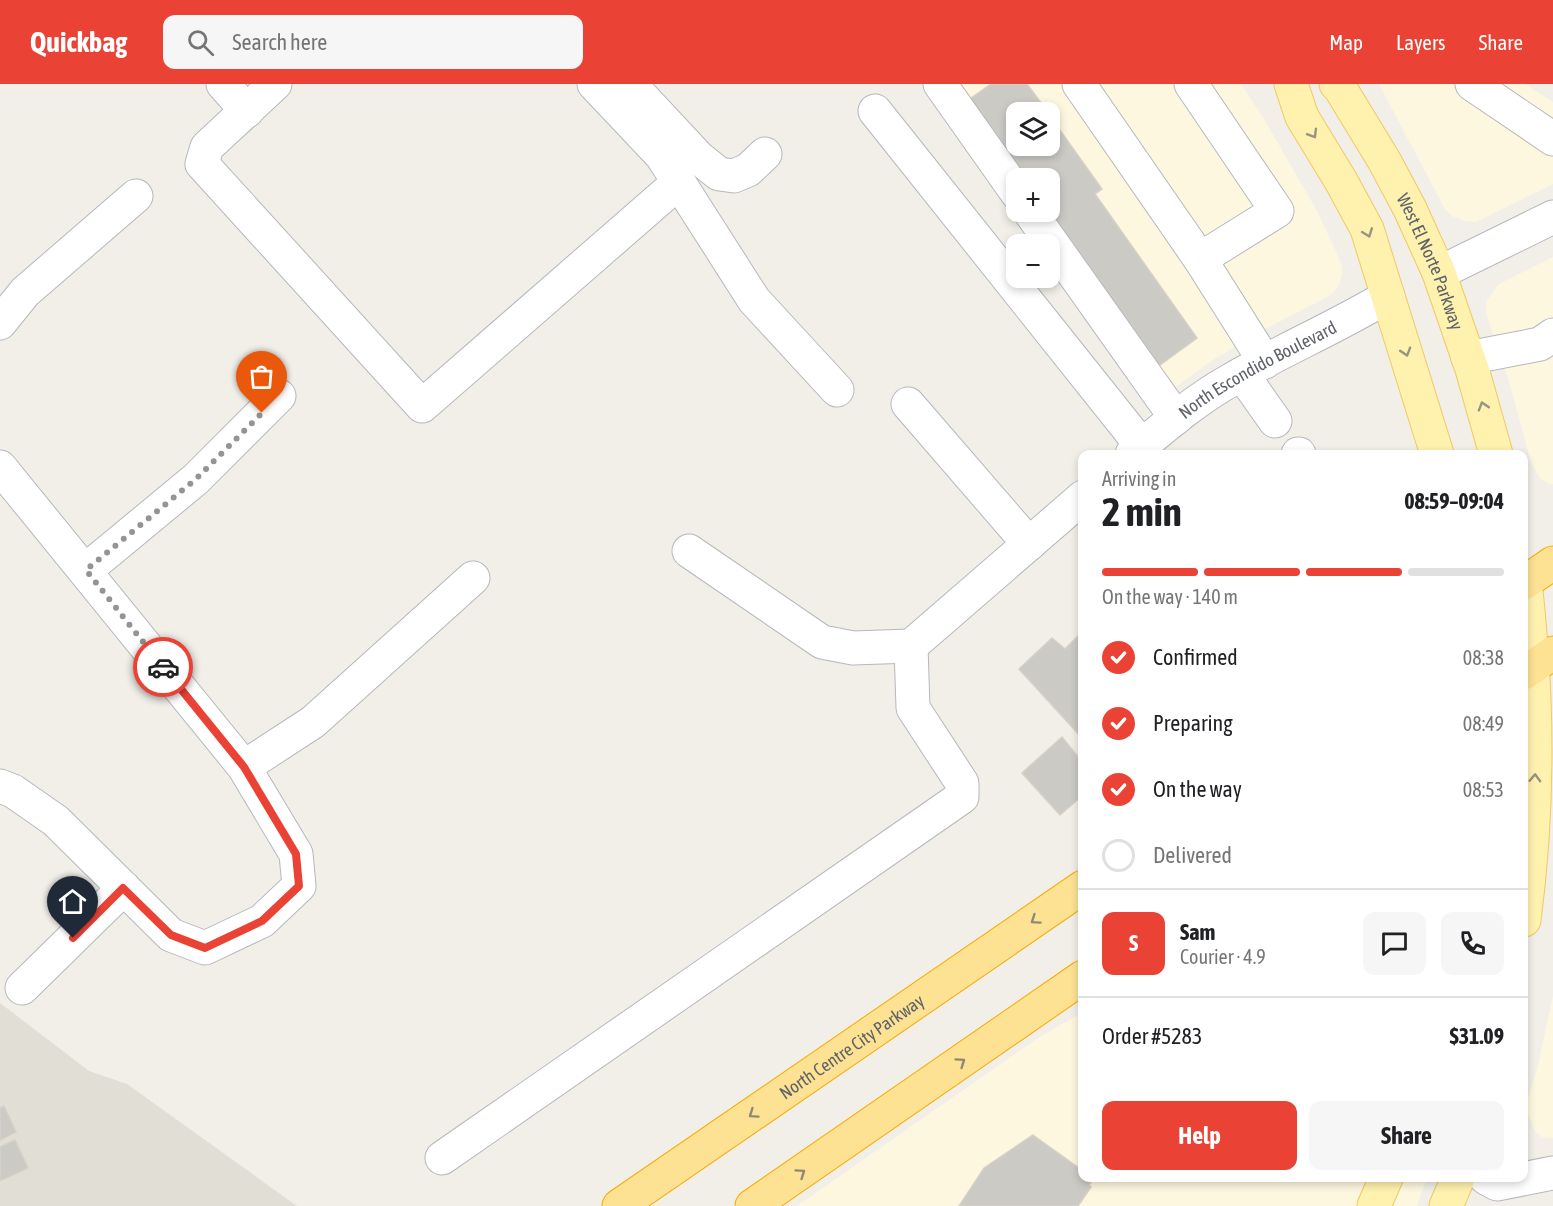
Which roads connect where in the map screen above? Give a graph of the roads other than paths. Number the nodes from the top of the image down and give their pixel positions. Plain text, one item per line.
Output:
1 (223, 84) edge
2 (275, 84) edge
3 (594, 84) edge
4 (630, 84) edge
5 (940, 84) edge
6 (1079, 84) edge
7 (1191, 84) edge
8 (1290, 84) edge
9 (1336, 84) edge
10 (1472, 84) edge
11 (247, 111) junction
12 (875, 111) dead end
13 (1553, 139) edge
14 (765, 154) dead end
15 (1006, 177) edge
16 (679, 182) junction
17 (136, 196) dead end
18 (1553, 216) edge
19 (1037, 222) edge
20 (1200, 259) junction
21 (1438, 273) junction
22 (1388, 296) junction
23 (0, 323) edge
24 (1553, 335) edge
25 (1468, 358) junction
26 (1254, 368) junction
27 (837, 390) dead end
28 (279, 396) dead end
29 (908, 404) dead end
30 (1176, 418) junction
31 (1275, 421) dead end
32 (1137, 450) edge
33 (1436, 450) edge
34 (1495, 450) edge
35 (0, 466) edge
36 (1078, 501) edge
37 (1029, 544) junction
38 (689, 551) dead end
39 (1553, 563) edge
40 (86, 570) junction
41 (473, 578) dead end
42 (1528, 579) edge
43 (1528, 609) edge
44 (911, 646) junction
45 (1536, 664) edge
46 (244, 767) junction
47 (0, 786) edge
48 (123, 888) junction
49 (1528, 888) edge
50 (1078, 890) edge
51 (1078, 981) edge
52 (22, 988) dead end
53 (442, 1158) dead end
54 (1553, 1173) edge
55 (1528, 1178) edge
56 (1384, 1182) edge
57 (1456, 1182) edge
58 (620, 1206) edge
59 (752, 1206) edge
60 (1374, 1206) edge
61 (1446, 1206) edge

1 - 11 street
2 - 11 street
3 - 16 street
4 - 14 street
5 - 15 street
6 - 20 street
7 - 20 street
8 -> 22 main road
9 - 21 main road, West El Norte Parkway
10 - 13 street
11 - 16 street
12 - 32 street
16 - 27 street
17 - 23 street
18 - 21 street
19 - 30 street
20 - 26 street
21 - 25 main road, West El Norte Parkway
22 - 26 street, North Escondido Boulevard
22 -> 33 main road
24 - 25 street
34 -> 25 main road, West El Norte Parkway
26 - 30 street, North Escondido Boulevard
26 - 31 street
28 - 40 street
29 - 37 street
30 - 32 street, North Escondido Boulevard
35 - 40 street
36 - 37 street
37 - 44 street
38 - 44 street
39 - 42 highway
40 - 46 street
41 - 46 street
43 - 45 main road
44 - 53 street
49 -> 45 main road
46 - 48 street
47 - 48 street
48 - 52 street
50 -> 58 highway, North Centre City Parkway
59 -> 51 highway
54 - 55 street
56 - 60 main road
57 - 61 main road

